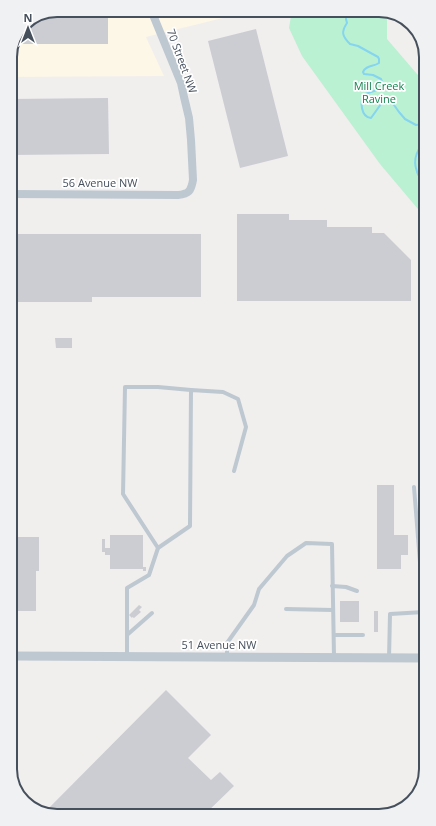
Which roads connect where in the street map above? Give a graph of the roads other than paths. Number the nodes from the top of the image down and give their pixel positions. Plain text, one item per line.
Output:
1 (154, 17) edge
2 (188, 192) joint
3 (17, 194) edge
4 (191, 390) junction
5 (234, 471) dead end
6 (414, 487) dead end
7 (158, 548) junction
8 (419, 550) edge
9 (332, 586) junction
10 (357, 591) dead end
11 (286, 609) dead end
12 (333, 610) junction
13 (419, 612) edge
14 (152, 613) dead end
15 (363, 634) dead end
16 (127, 635) junction
17 (334, 636) junction
18 (17, 656) edge
19 (127, 656) junction
20 (227, 657) junction
21 (334, 658) junction
22 (389, 658) junction
23 (419, 658) edge

1 - 2 street, 70 Street NW
2 - 3 street, 56 Avenue NW
4 - 5 lane
4 - 7 lane
4 - 7 lane
6 - 8 lane
7 - 16 lane
9 - 10 lane
9 - 12 lane
9 - 20 lane
11 - 12 lane
12 - 17 lane
13 - 22 lane
14 - 16 lane
15 - 17 lane
16 - 19 lane
17 - 21 lane
18 - 19 street, 51 Avenue NW
19 - 20 street, 51 Avenue NW
20 - 21 street, 51 Avenue NW
21 - 22 street, 51 Avenue NW
22 - 23 street, 51 Avenue NW

